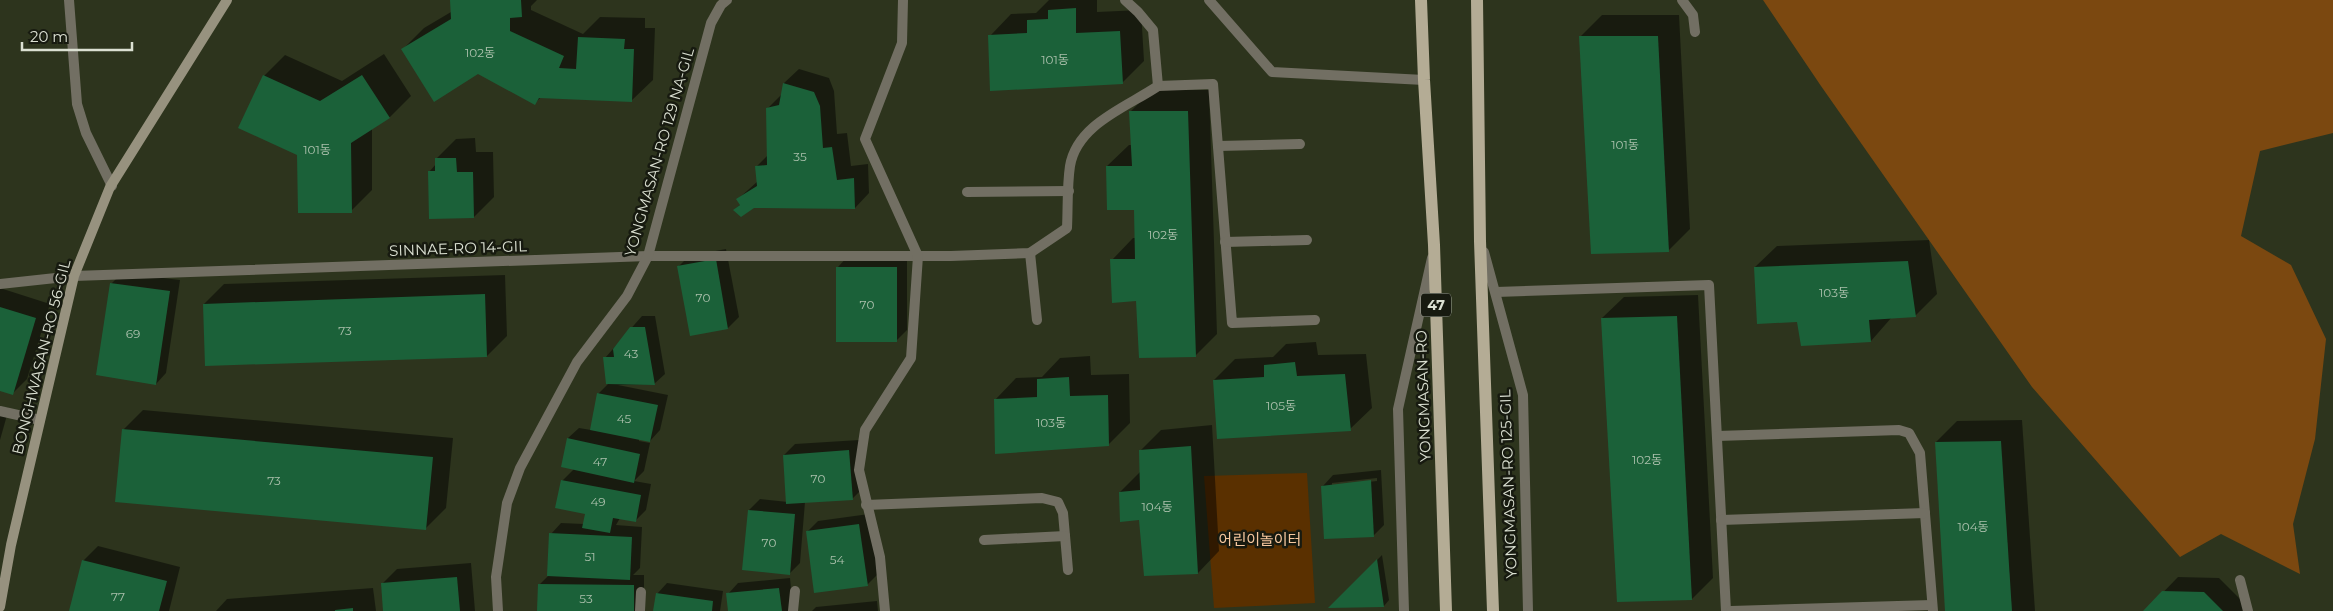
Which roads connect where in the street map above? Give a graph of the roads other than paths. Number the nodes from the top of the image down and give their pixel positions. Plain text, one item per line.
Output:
1 (69, 0) edge
2 (227, 0) edge
3 (727, 0) edge
4 (903, 0) edge
5 (1125, 0) edge
6 (1209, 0) edge
7 (1421, 0) edge
8 (1476, 0) edge
9 (1682, 0) edge
10 (1695, 32) dead end
11 (1424, 80) junction
12 (1158, 86) junction
13 (1300, 144) dead end
14 (1218, 146) junction
15 (112, 186) junction
16 (1069, 191) junction
17 (967, 192) dead end
18 (1308, 240) dead end
19 (1480, 241) junction
20 (1225, 242) junction
21 (1434, 245) junction
22 (1030, 253) junction
23 (648, 256) junction
24 (918, 256) junction
25 (74, 276) junction
26 (0, 284) edge
27 (1496, 292) junction
28 (1037, 320) dead end
29 (1314, 320) dead end
30 (0, 411) edge
31 (40, 420) junction
32 (1717, 436) junction
33 (866, 505) junction
34 (1924, 513) junction
35 (1722, 520) junction
36 (1065, 536) junction
37 (984, 540) dead end
38 (4, 561) edge
39 (1068, 570) dead end
40 (2240, 580) dead end
41 (796, 591) dead end
42 (641, 592) dead end
43 (0, 607) edge
44 (1932, 608) edge
45 (498, 611) edge
46 (640, 611) edge
47 (793, 611) edge
48 (884, 611) edge
49 (1404, 611) edge
50 (1446, 611) edge
51 (1493, 611) edge
52 (1528, 611) edge
53 (1726, 611) edge
54 (1731, 611) edge
55 (2248, 611) edge

1 - 15 street
2 - 15 street, BONGHWASAN-RO 56-GIL
3 - 23 street, YONGMASAN-RO 129 NA-GIL
4 - 24 street
5 - 12 street
6 - 11 street
7 - 11 main road, YONGMASAN-RO / 47
8 - 19 main road
9 - 10 street
11 - 21 main road, YONGMASAN-RO / 47
12 - 14 street
12 - 16 street
13 - 14 street
14 - 20 street
15 - 25 street, BONGHWASAN-RO 56-GIL
16 - 17 street
16 - 22 street
18 - 20 street
19 - 27 street, YONGMASAN-RO 125-GIL
19 - 51 main road
20 - 29 street
21 - 49 street
21 - 50 main road, YONGMASAN-RO / 47
22 - 24 street, SINNAE-RO 14-GIL
22 - 28 street
23 - 24 street, SINNAE-RO 14-GIL
23 - 25 street, SINNAE-RO 14-GIL
23 - 45 street, YONGMASAN-RO 129 NA-GIL
24 - 33 street
25 - 26 street, SINNAE-RO 14-GIL
25 - 31 street, BONGHWASAN-RO 56-GIL
27 - 32 street
27 - 52 street, YONGMASAN-RO 125-GIL
30 - 31 street
31 - 38 street, BONGHWASAN-RO 56-GIL
32 - 34 street
32 - 35 street
33 - 36 street
33 - 48 street
34 - 35 street
34 - 44 street
35 - 53 street
36 - 37 street
36 - 39 street
38 - 43 street, BONGHWASAN-RO 56-GIL
40 - 55 street
41 - 47 street
42 - 46 street
44 - 54 street

